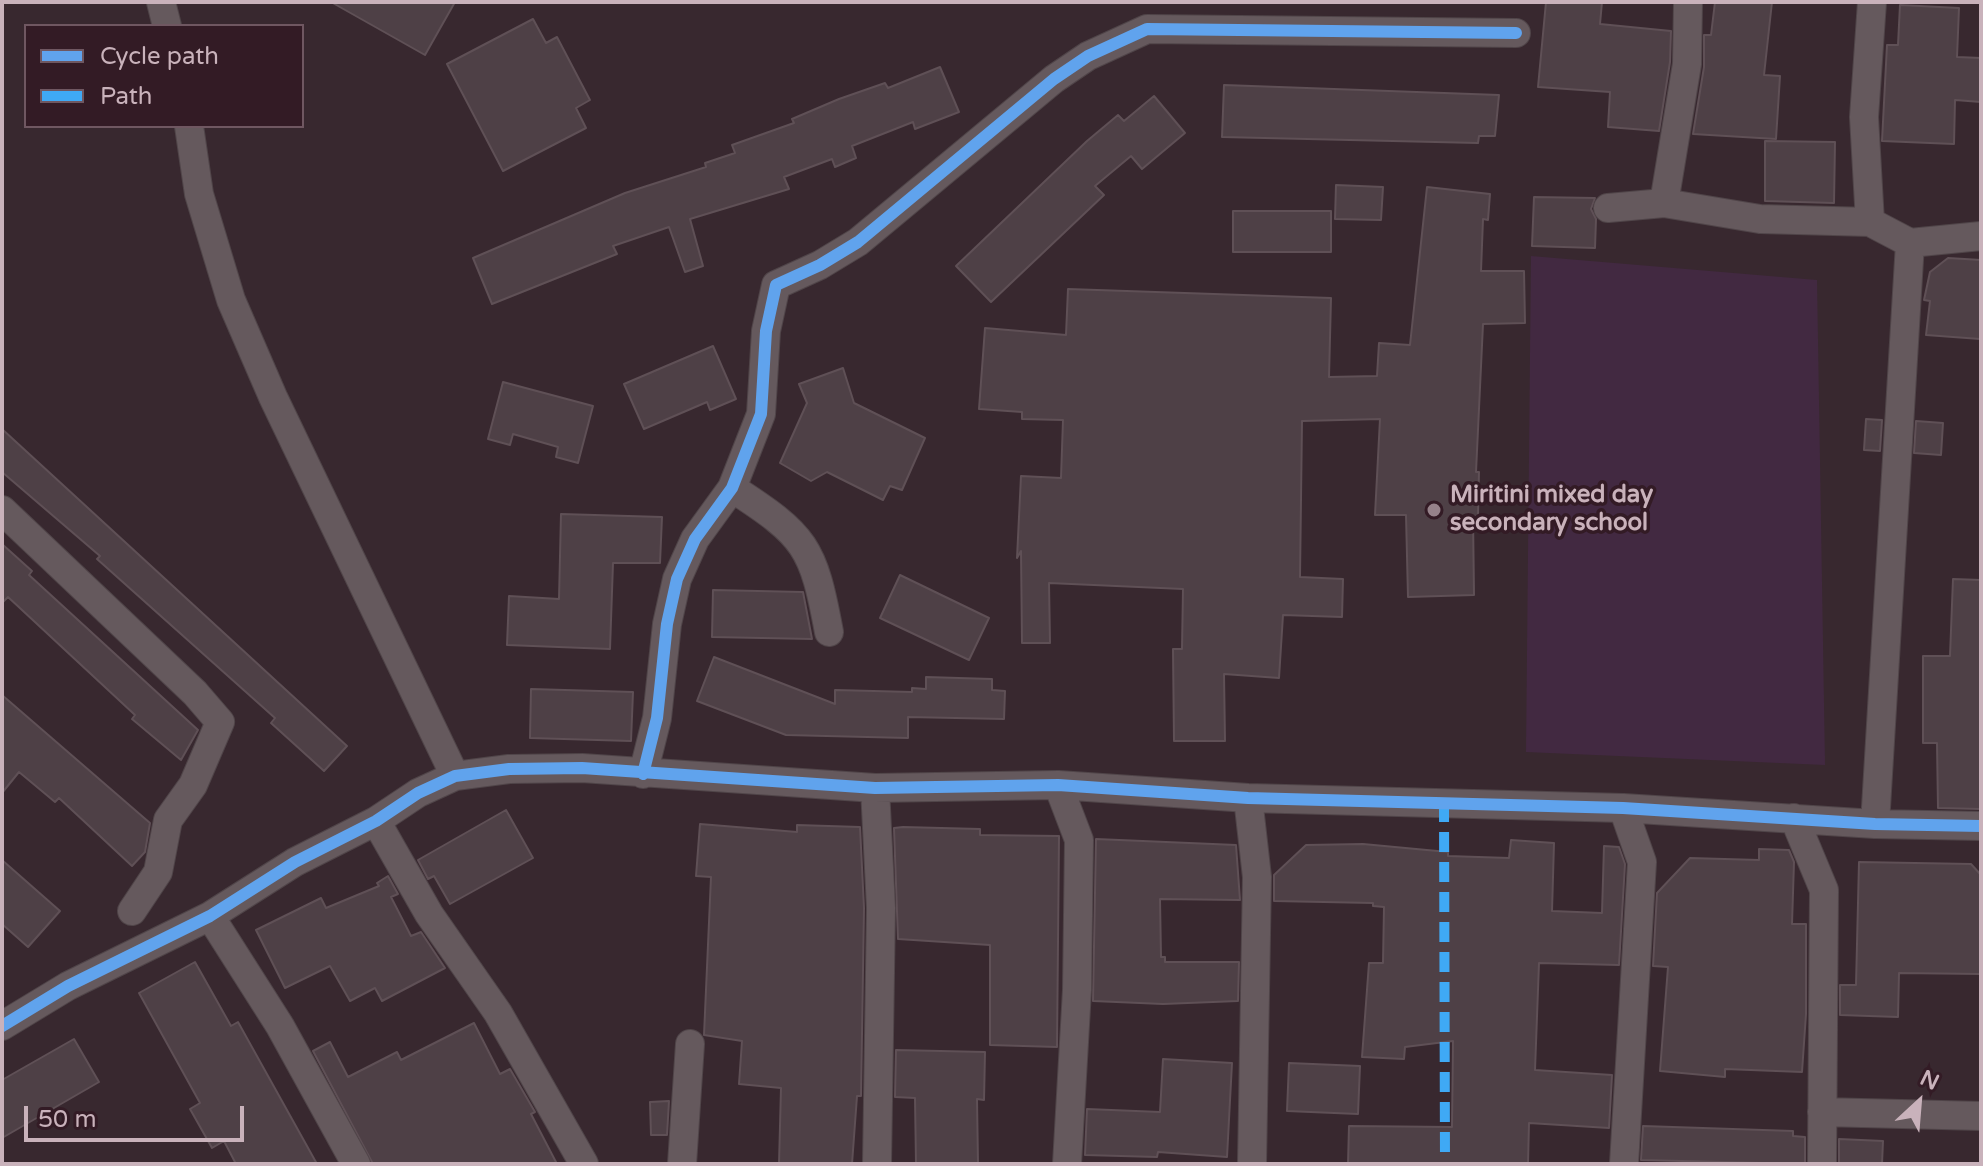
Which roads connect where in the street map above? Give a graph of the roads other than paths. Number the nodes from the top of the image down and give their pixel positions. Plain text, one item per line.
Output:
1 (161, 2) edge
2 (1688, 2) edge
3 (1872, 2) edge
4 (166, 24) edge
5 (1516, 33) dead end
6 (189, 128) edge
7 (1664, 203) junction
8 (1608, 208) dead end
9 (1870, 222) junction
10 (1981, 236) edge
11 (1910, 243) junction
12 (732, 488) junction
13 (2, 510) edge
14 (829, 632) dead end
15 (643, 774) junction
16 (455, 776) junction
17 (1058, 785) junction
18 (875, 788) junction
19 (1248, 798) junction
20 (1623, 808) junction
21 (1794, 818) junction
22 (376, 821) junction
23 (1875, 824) junction
24 (1981, 826) edge
25 (132, 911) dead end
26 (210, 916) junction
27 (2, 1026) edge
28 (690, 1044) dead end
29 (1822, 1112) junction
30 (1981, 1116) edge
31 (356, 1164) edge
32 (584, 1164) edge
33 (682, 1164) edge
34 (877, 1164) edge
35 (1067, 1164) edge
36 (1252, 1164) edge
37 (1624, 1164) edge
38 (1822, 1164) edge

1 - 4 street
2 - 7 street
3 - 9 street
5 - 12 street
6 - 16 street
7 - 8 street
7 - 9 street
9 - 11 street
10 - 11 street
11 - 23 street
12 - 14 street
12 - 15 street
13 - 25 street
15 - 16 street
15 - 18 street
16 - 22 street
17 - 18 street
17 - 19 street
17 - 35 street
18 - 34 street
19 - 20 street
19 - 36 street
20 - 21 street
20 - 37 street
21 - 23 street
21 - 29 street
22 - 26 street
22 - 32 street
23 - 24 street
26 - 27 street
26 - 31 street
28 - 33 street
29 - 30 street
29 - 38 street

